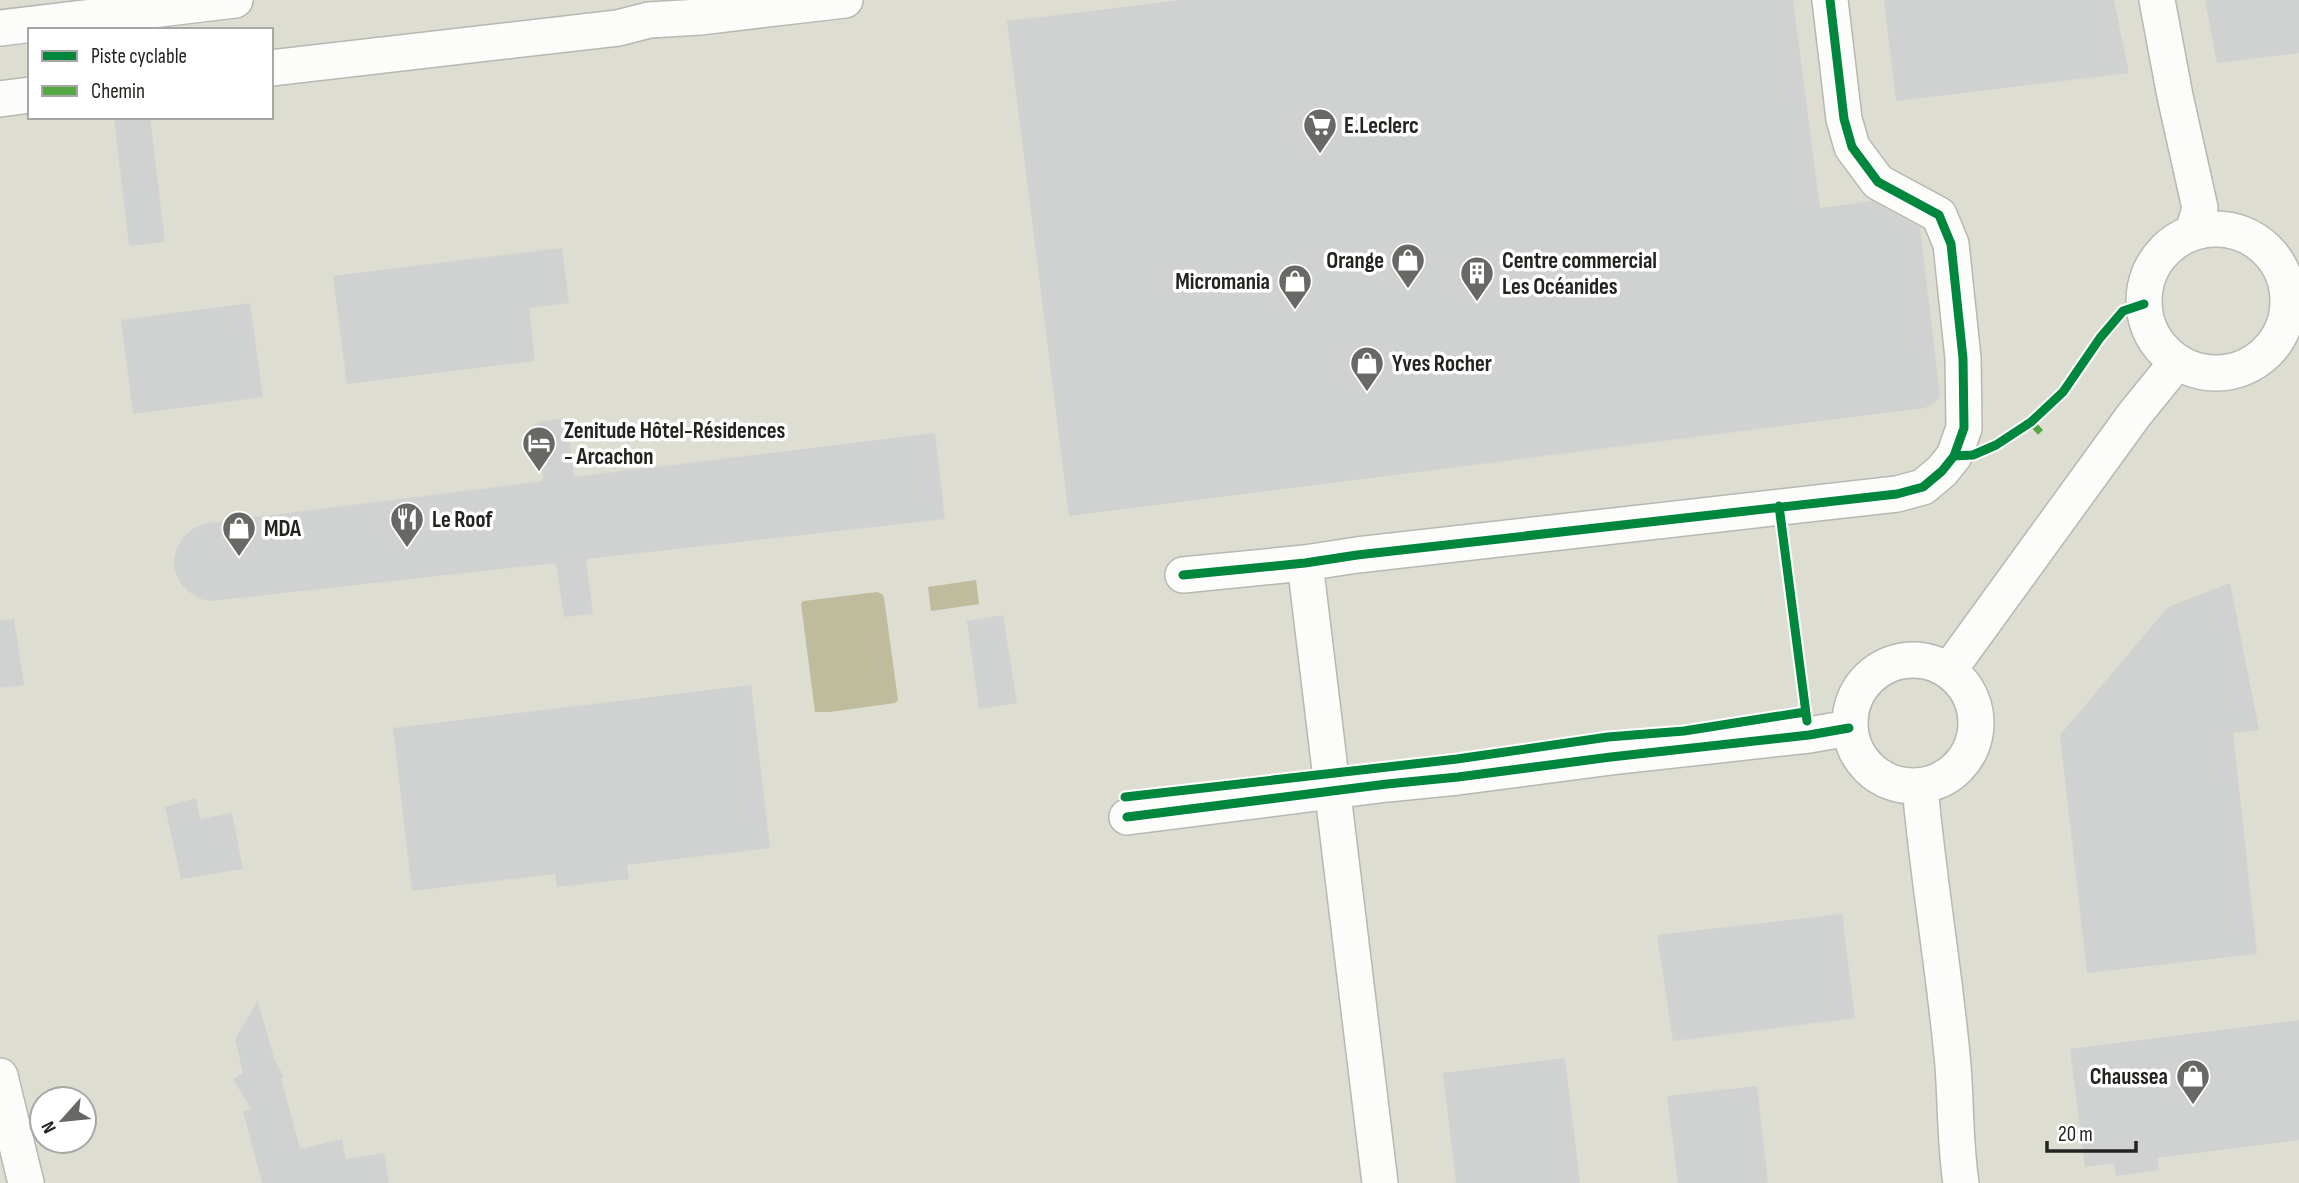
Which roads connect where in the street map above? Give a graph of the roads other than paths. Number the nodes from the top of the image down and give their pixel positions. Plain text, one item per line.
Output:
1 (235, 0) edge
2 (845, 0) edge
3 (1830, 0) edge
4 (2157, 0) edge
5 (698, 9) edge
6 (0, 28) edge
7 (273, 68) edge
8 (28, 95) edge
9 (0, 99) edge
10 (2193, 232) junction
11 (2293, 288) edge
12 (2177, 362) junction
13 (1306, 563) junction
14 (1183, 575) dead end
15 (1949, 670) junction
16 (1849, 728) junction
17 (1920, 786) junction
18 (1334, 791) junction
19 (1127, 817) dead end
20 (0, 1076) edge
21 (26, 1183) edge
22 (1380, 1183) edge
23 (1961, 1183) edge

1 - 6 street
2 - 5 street
3 - 13 street
4 - 10 street
5 - 7 street
8 - 9 street
10 - 11 street
10 - 12 street
11 - 12 street
12 - 15 street
13 - 14 street
13 - 18 street
15 - 16 street
15 - 17 street
16 - 17 street
16 - 18 street
17 - 23 street
18 - 19 street
18 - 22 street
20 - 21 street

